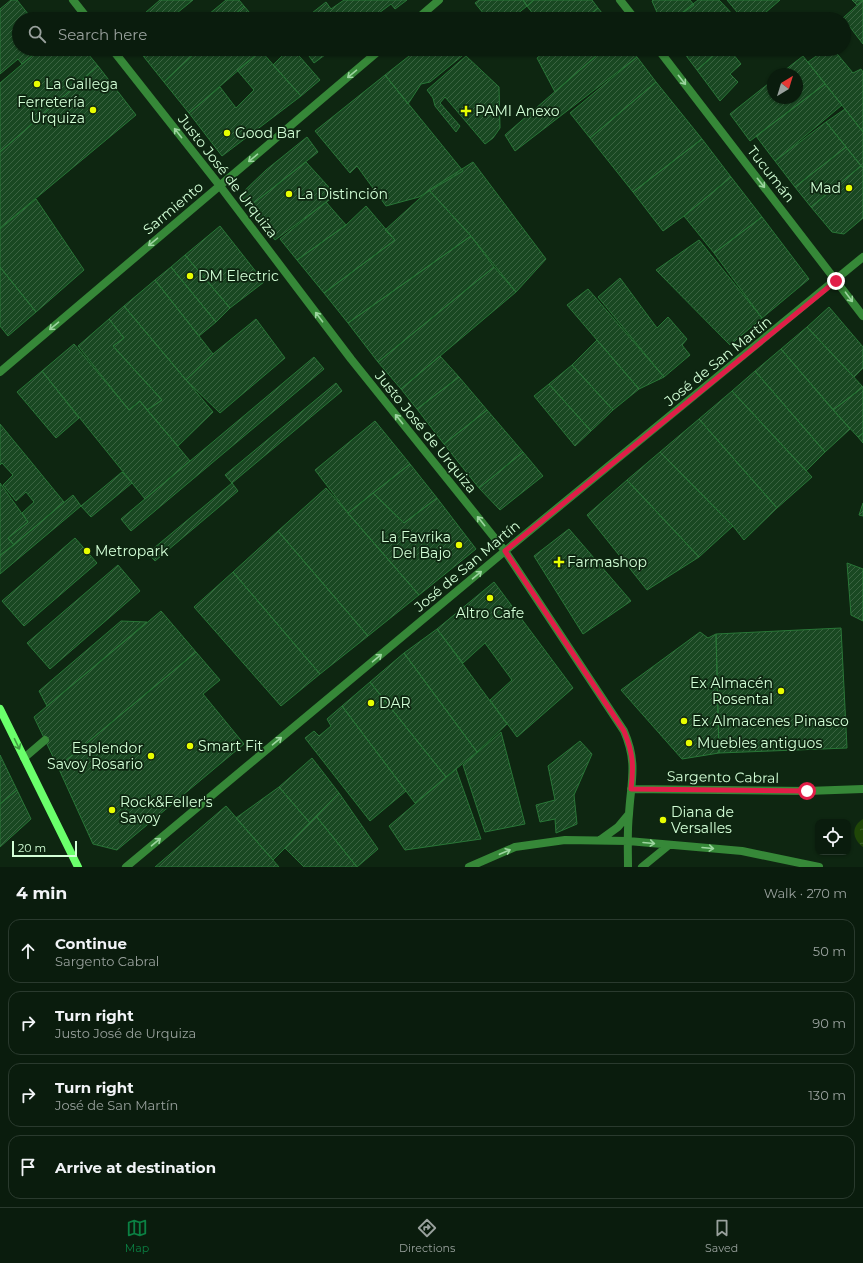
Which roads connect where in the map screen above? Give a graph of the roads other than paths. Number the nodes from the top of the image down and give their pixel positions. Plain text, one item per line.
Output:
1 (73, 0) edge
2 (439, 0) edge
3 (620, 0) edge
4 (82, 12) edge
5 (425, 12) edge
6 (629, 12) edge
7 (118, 56) edge
8 (373, 56) edge
9 (663, 56) edge
10 (220, 186) junction
11 (863, 257) edge
12 (836, 281) junction
13 (863, 316) edge
14 (0, 372) edge
15 (505, 551) junction
16 (0, 710) edge
17 (45, 740) dead end
18 (24, 758) junction
19 (631, 789) junction
20 (863, 789) edge
21 (628, 815) junction
22 (600, 840) junction
23 (628, 841) junction
24 (669, 845) junction
25 (78, 867) edge
26 (126, 867) edge
27 (469, 867) edge
28 (628, 867) edge
29 (642, 867) edge
30 (819, 867) edge

1 - 4 street
2 - 5 street
3 - 6 street
10 -> 7 street, Justo José de Urquiza
8 -> 10 street, Sarmiento
9 -> 12 street, Tucumán
10 -> 14 street, Sarmiento
15 -> 10 street, Justo José de Urquiza
11 - 12 street, José de San Martín
12 -> 13 street, Tucumán
12 - 15 street, José de San Martín
15 - 19 street, Justo José de Urquiza
26 -> 15 street, José de San Martín
16 -> 18 main road
17 - 18 street
18 - 25 main road
19 - 20 street, Sargento Cabral
19 - 21 street, Justo José de Urquiza
21 - 22 street
21 - 23 street, Justo José de Urquiza
22 - 23 street
27 -> 22 street
23 -> 24 street
23 - 28 street, Justo José de Urquiza
24 - 29 street
24 -> 30 street

